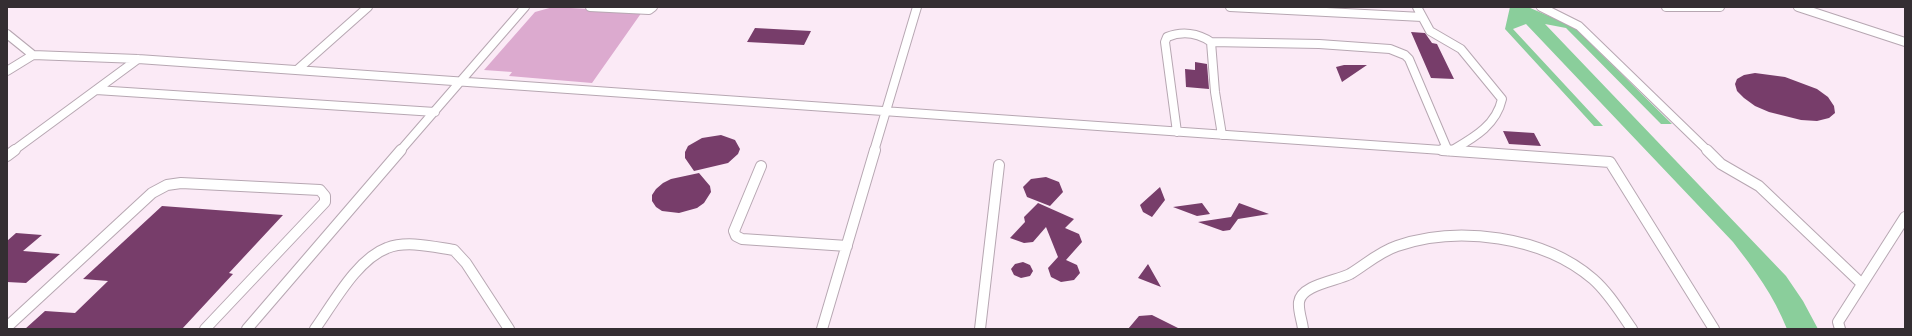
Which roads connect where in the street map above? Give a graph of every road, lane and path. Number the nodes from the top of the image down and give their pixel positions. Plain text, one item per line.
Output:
1 (368, 7) edge
2 (525, 7) edge
3 (590, 7) edge
4 (653, 7) edge
5 (917, 7) edge
6 (1230, 7) edge
7 (1416, 7) edge
8 (1541, 7) edge
9 (1666, 7) edge
10 (1678, 7) edge
11 (1720, 7) edge
12 (1798, 7) edge
13 (1422, 17) junction
14 (7, 34) edge
15 (1211, 42) junction
16 (1905, 42) edge
17 (33, 55) junction
18 (138, 59) junction
19 (297, 70) junction
20 (7, 71) edge
21 (461, 82) junction
22 (96, 90) junction
23 (434, 112) junction
24 (887, 112) junction
25 (1177, 132) junction
26 (1222, 135) junction
27 (1449, 151) junction
28 (7, 156) edge
29 (999, 165) dead end
30 (761, 166) dead end
31 (1905, 217) edge
32 (847, 246) junction
33 (1862, 284) junction
34 (7, 327) edge
35 (205, 329) edge
36 (248, 329) edge
37 (314, 329) edge
38 (509, 329) edge
39 (822, 329) edge
40 (980, 329) edge
41 (1303, 329) edge
42 (1632, 329) edge
43 (1714, 329) edge
44 (1840, 329) edge

1 - 19 lane
2 - 21 lane
3 - 4 lane
5 - 24 lane
6 - 13 lane
7 - 13 lane
8 - 33 lane
9 - 10 lane
10 - 11 lane
12 - 16 lane
13 - 27 lane
14 - 17 lane
15 - 25 lane
15 - 26 lane
15 - 27 lane
17 - 18 lane
17 - 20 lane
18 - 19 lane
18 - 22 lane
19 - 21 lane
21 - 23 lane
21 - 24 lane
22 - 23 lane
22 - 28 lane
23 - 36 lane
24 - 25 lane
24 - 32 lane
25 - 26 lane
26 - 27 lane
27 - 43 lane
29 - 40 lane
30 - 32 lane
31 - 33 lane
32 - 39 lane
33 - 44 lane
34 - 35 lane
37 - 38 lane
41 - 42 lane

